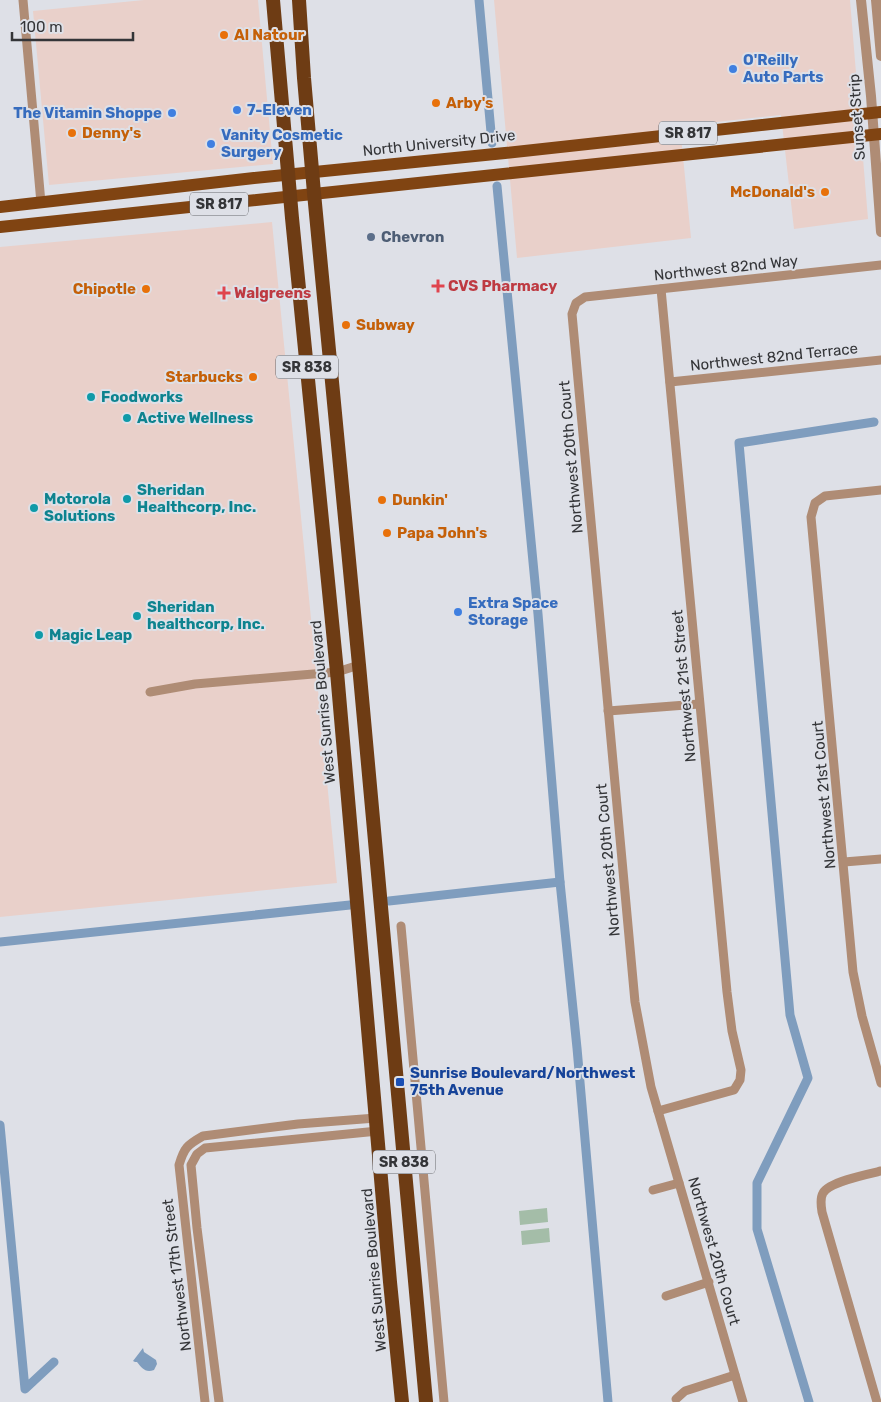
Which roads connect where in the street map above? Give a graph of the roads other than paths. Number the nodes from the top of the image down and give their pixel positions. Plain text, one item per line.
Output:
1 (23, 0) edge
2 (273, 0) edge
3 (299, 0) edge
4 (861, 0) edge
5 (876, 0) edge
6 (881, 56) edge
7 (876, 112) edge
8 (877, 134) edge
9 (312, 172) junction
10 (288, 175) junction
11 (314, 193) junction
12 (290, 196) junction
13 (72, 199) junction
14 (41, 203) junction
15 (0, 207) edge
16 (47, 222) junction
17 (24, 224) junction
18 (0, 227) edge
19 (881, 232) edge
20 (881, 265) edge
21 (661, 289) junction
22 (576, 303) joint
23 (881, 360) edge
24 (670, 382) junction
25 (881, 490) edge
26 (359, 665) junction
27 (337, 672) junction
28 (150, 692) dead end
29 (700, 704) junction
30 (608, 711) junction
31 (881, 859) edge
32 (844, 862) junction
33 (401, 926) dead end
34 (881, 1083) edge
35 (374, 1091) junction
36 (658, 1111) junction
37 (399, 1118) junction
38 (419, 1123) junction
39 (377, 1124) junction
40 (881, 1171) edge
41 (680, 1183) junction
42 (653, 1190) dead end
43 (709, 1282) junction
44 (666, 1296) dead end
45 (736, 1375) junction
46 (676, 1399) dead end
47 (205, 1402) edge
48 (219, 1402) edge
49 (402, 1402) edge
50 (426, 1402) edge
51 (444, 1402) edge
52 (743, 1402) edge
53 (877, 1402) edge

1 - 14 street
2 - 10 highway, West Sunrise Boulevard
3 - 9 highway
4 - 7 street, Sunset Strip
5 - 6 street
7 - 8 street, Sunset Strip
7 - 9 main road, North University Drive / SR 817
8 - 11 main road, SR 817
8 - 19 street, Sunset Strip
9 - 10 main road, North University Drive / SR 817
9 - 11 highway, SR 838
10 - 12 highway, West Sunrise Boulevard / SR 838
10 - 13 main road, North University Drive / SR 817
11 - 12 main road, SR 817
11 - 26 highway, SR 838
12 - 16 main road, SR 817
12 - 27 highway, West Sunrise Boulevard / SR 838
13 - 14 main road, North University Drive / SR 817
13 - 16 main road
14 - 15 main road, North University Drive / SR 817
14 - 17 main road
16 - 17 main road, SR 817
17 - 18 main road, SR 817
20 - 21 street, Northwest 82nd Way
21 - 22 street, Northwest 82nd Way
21 - 24 street, Northwest 21st Street
22 - 30 street, Northwest 20th Court
23 - 24 street, Northwest 82nd Terrace
24 - 29 street, Northwest 21st Street
25 - 32 street, Northwest 21st Court
26 - 27 street
26 - 37 highway, SR 838
27 - 28 street
27 - 35 highway, West Sunrise Boulevard / SR 838
29 - 30 street
29 - 36 street, Northwest 21st Street
30 - 36 street, Northwest 20th Court
31 - 32 street
32 - 34 street, Northwest 21st Court
33 - 38 street
35 - 37 highway
35 - 39 highway, West Sunrise Boulevard / SR 838
36 - 41 street, Northwest 20th Court
37 - 38 street
37 - 50 highway, SR 838
38 - 51 street
39 - 47 street, Northwest 17th Street
39 - 48 street, Northwest 17th Street
39 - 49 highway, West Sunrise Boulevard / SR 838
40 - 53 street
41 - 42 street
41 - 43 street, Northwest 20th Court
43 - 44 street
43 - 45 street, Northwest 20th Court
45 - 46 street
45 - 52 street, Northwest 20th Court

